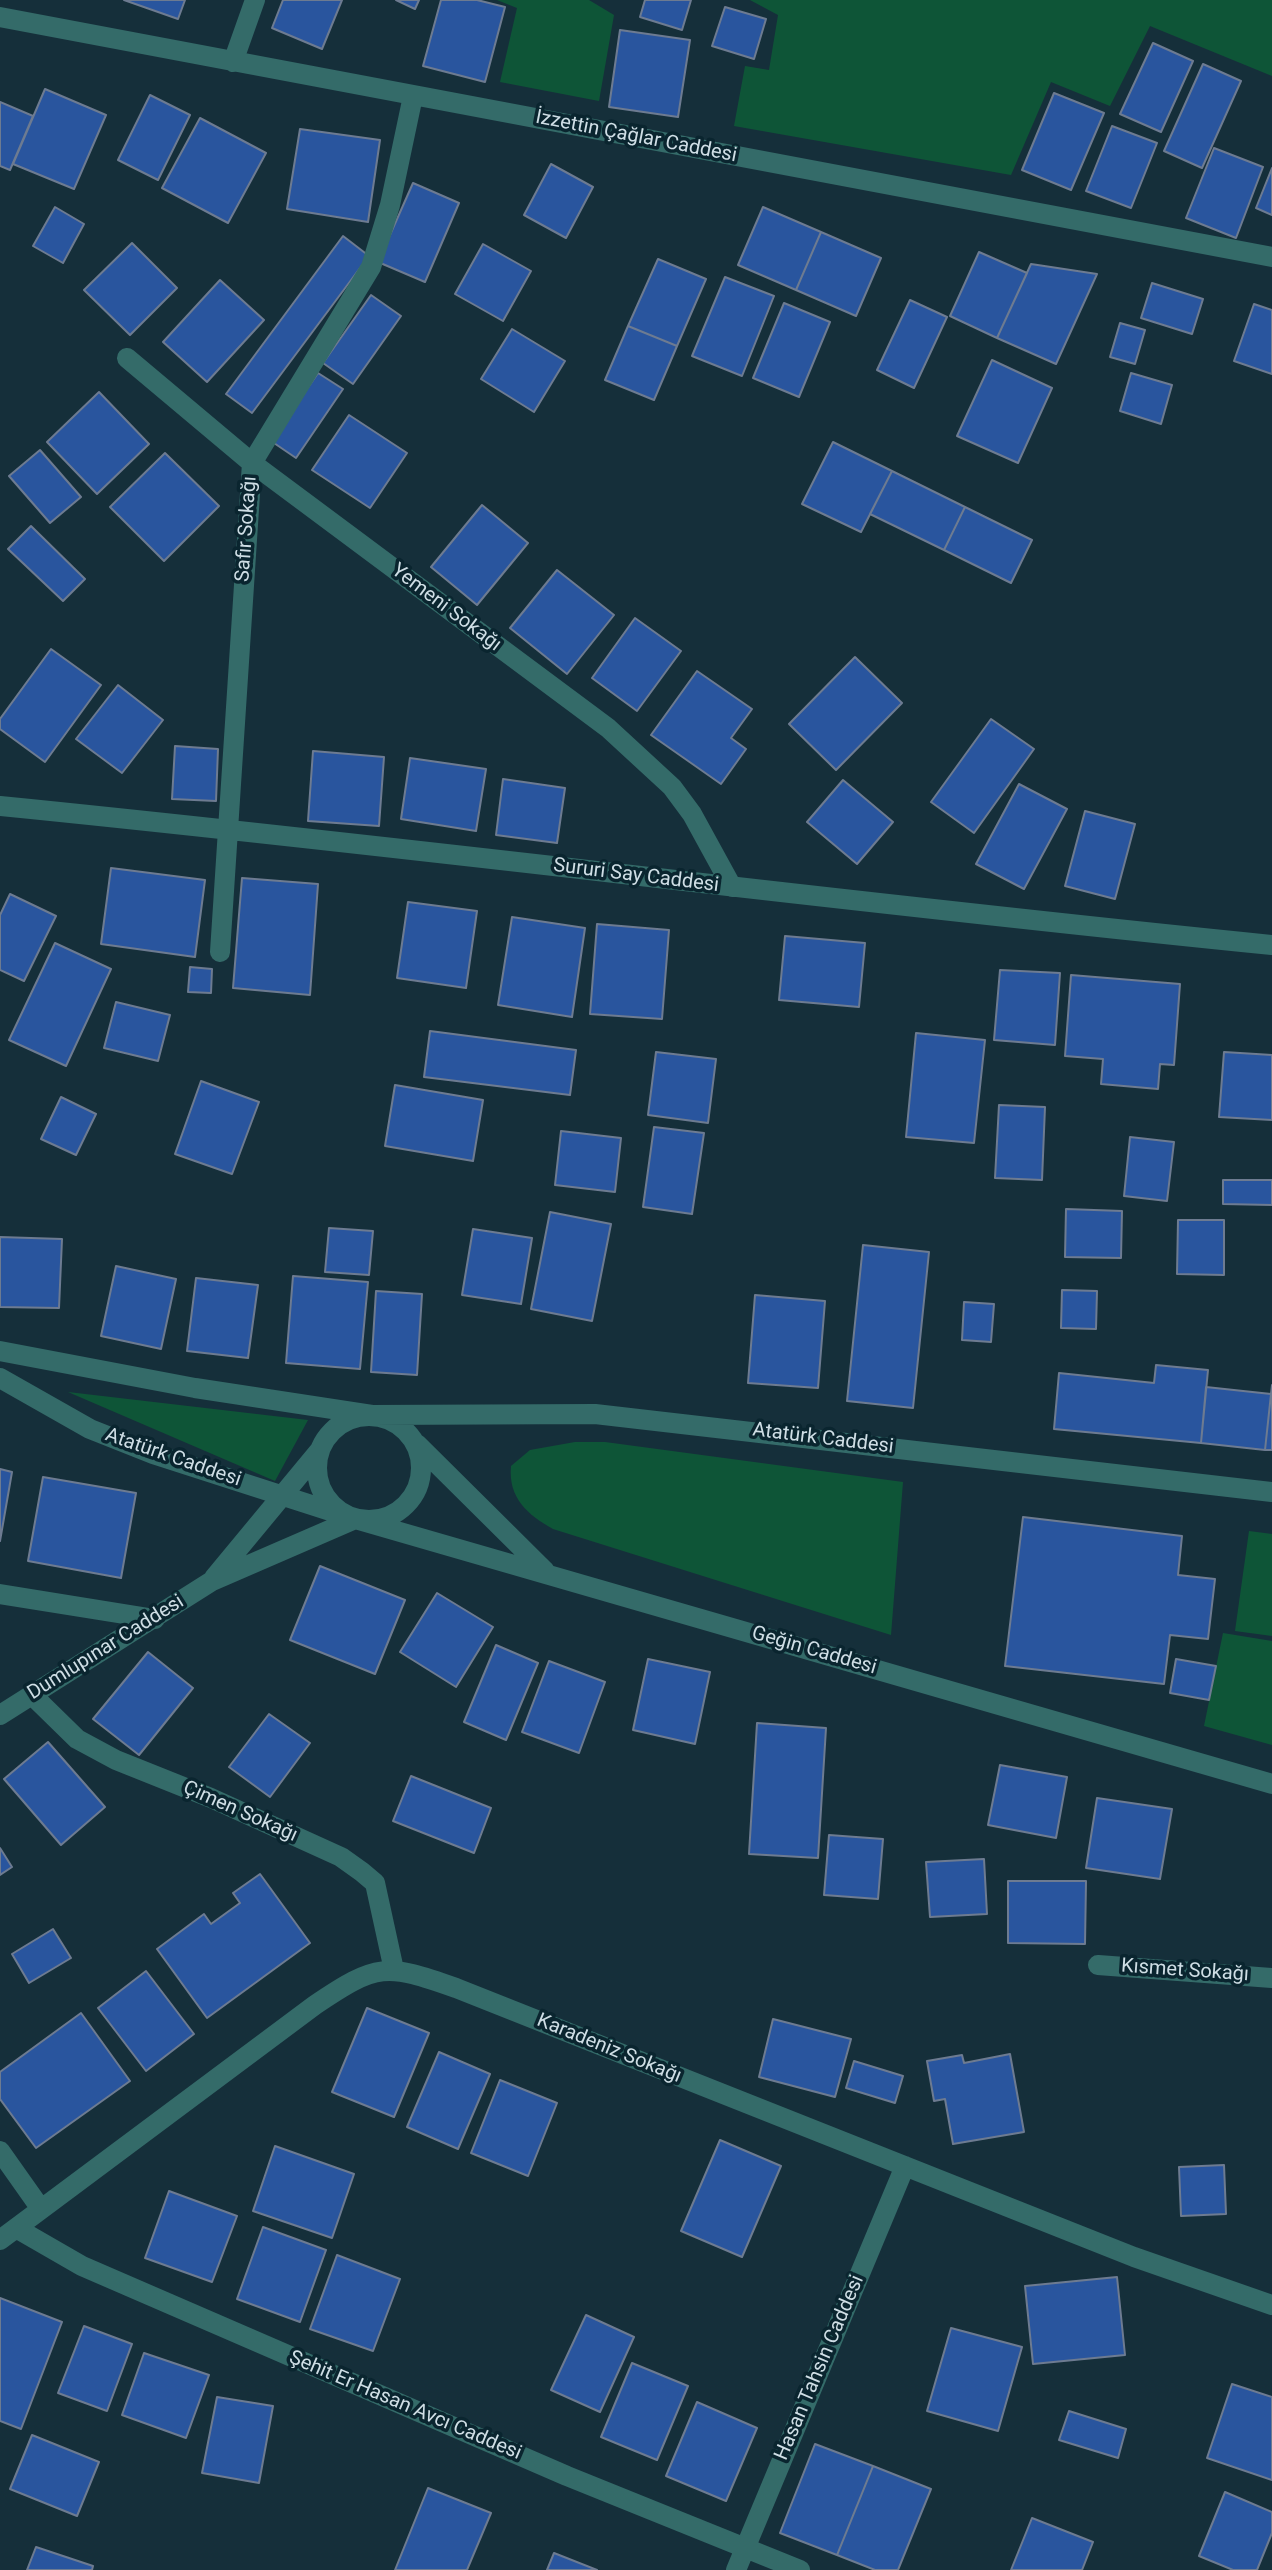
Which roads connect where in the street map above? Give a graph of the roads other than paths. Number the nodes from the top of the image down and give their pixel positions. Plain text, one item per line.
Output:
1 (255, 0) edge
2 (0, 17) edge
3 (233, 62) junction
4 (413, 96) junction
5 (1272, 257) edge
6 (127, 358) dead end
7 (252, 463) junction
8 (0, 806) edge
9 (229, 829) junction
10 (732, 887) junction
11 (1272, 945) edge
12 (220, 952) dead end
13 (0, 1351) edge
14 (0, 1378) edge
15 (372, 1415) junction
16 (415, 1442) junction
17 (320, 1450) junction
18 (1272, 1492) edge
19 (282, 1495) junction
20 (355, 1519) junction
21 (548, 1574) junction
22 (212, 1581) junction
23 (0, 1594) edge
24 (155, 1619) junction
25 (32, 1695) junction
26 (0, 1715) edge
27 (1272, 1784) edge
28 (1098, 1965) dead end
29 (394, 1970) junction
30 (1272, 1978) edge
31 (0, 2151) edge
32 (905, 2166) junction
33 (41, 2209) junction
34 (8, 2234) edge
35 (1272, 2305) edge
36 (745, 2549) junction
37 (736, 2570) edge
38 (800, 2570) edge

1 - 3 street
2 - 3 street, İzzettin Çağlar Caddesi
3 - 4 street, İzzettin Çağlar Caddesi
4 - 5 street, İzzettin Çağlar Caddesi
4 - 7 street, Safir Sokağı
6 - 7 street, Yemeni Sokağı
7 - 9 street, Safir Sokağı
7 - 10 street, Yemeni Sokağı
8 - 9 street, Sururi Say Caddesi
9 - 10 street, Sururi Say Caddesi
9 - 12 street, Safir Sokağı
10 - 11 street, Sururi Say Caddesi
13 - 15 street, Atatürk Caddesi
14 - 19 street, Atatürk Caddesi
15 - 16 street, Atatürk Caddesi
15 - 17 street, Atatürk Caddesi
15 - 18 street, Atatürk Caddesi
16 - 20 street, Atatürk Caddesi
16 - 21 street
17 - 19 street, Dumlupınar Caddesi
17 - 20 street
19 - 20 street, Atatürk Caddesi
19 - 22 street, Dumlupınar Caddesi
20 - 21 street, Geğin Caddesi
20 - 22 street, Dumlupınar Caddesi
21 - 27 street, Geğin Caddesi
22 - 24 street, Dumlupınar Caddesi
23 - 24 street
24 - 25 street, Dumlupınar Caddesi
25 - 26 street, Dumlupınar Caddesi
25 - 29 street, Çimen Sokağı
28 - 30 street, Kısmet Sokağı
29 - 32 street, Karadeniz Sokağı
29 - 33 street
31 - 33 street
32 - 35 street, Karadeniz Sokağı
32 - 36 street, Hasan Tahsin Caddesi
33 - 34 street
34 - 36 street, Şehit Er Hasan Avcı Caddesi
36 - 37 street, Hasan Tahsin Caddesi
36 - 38 street, Şehit Er Hasan Avcı Caddesi

